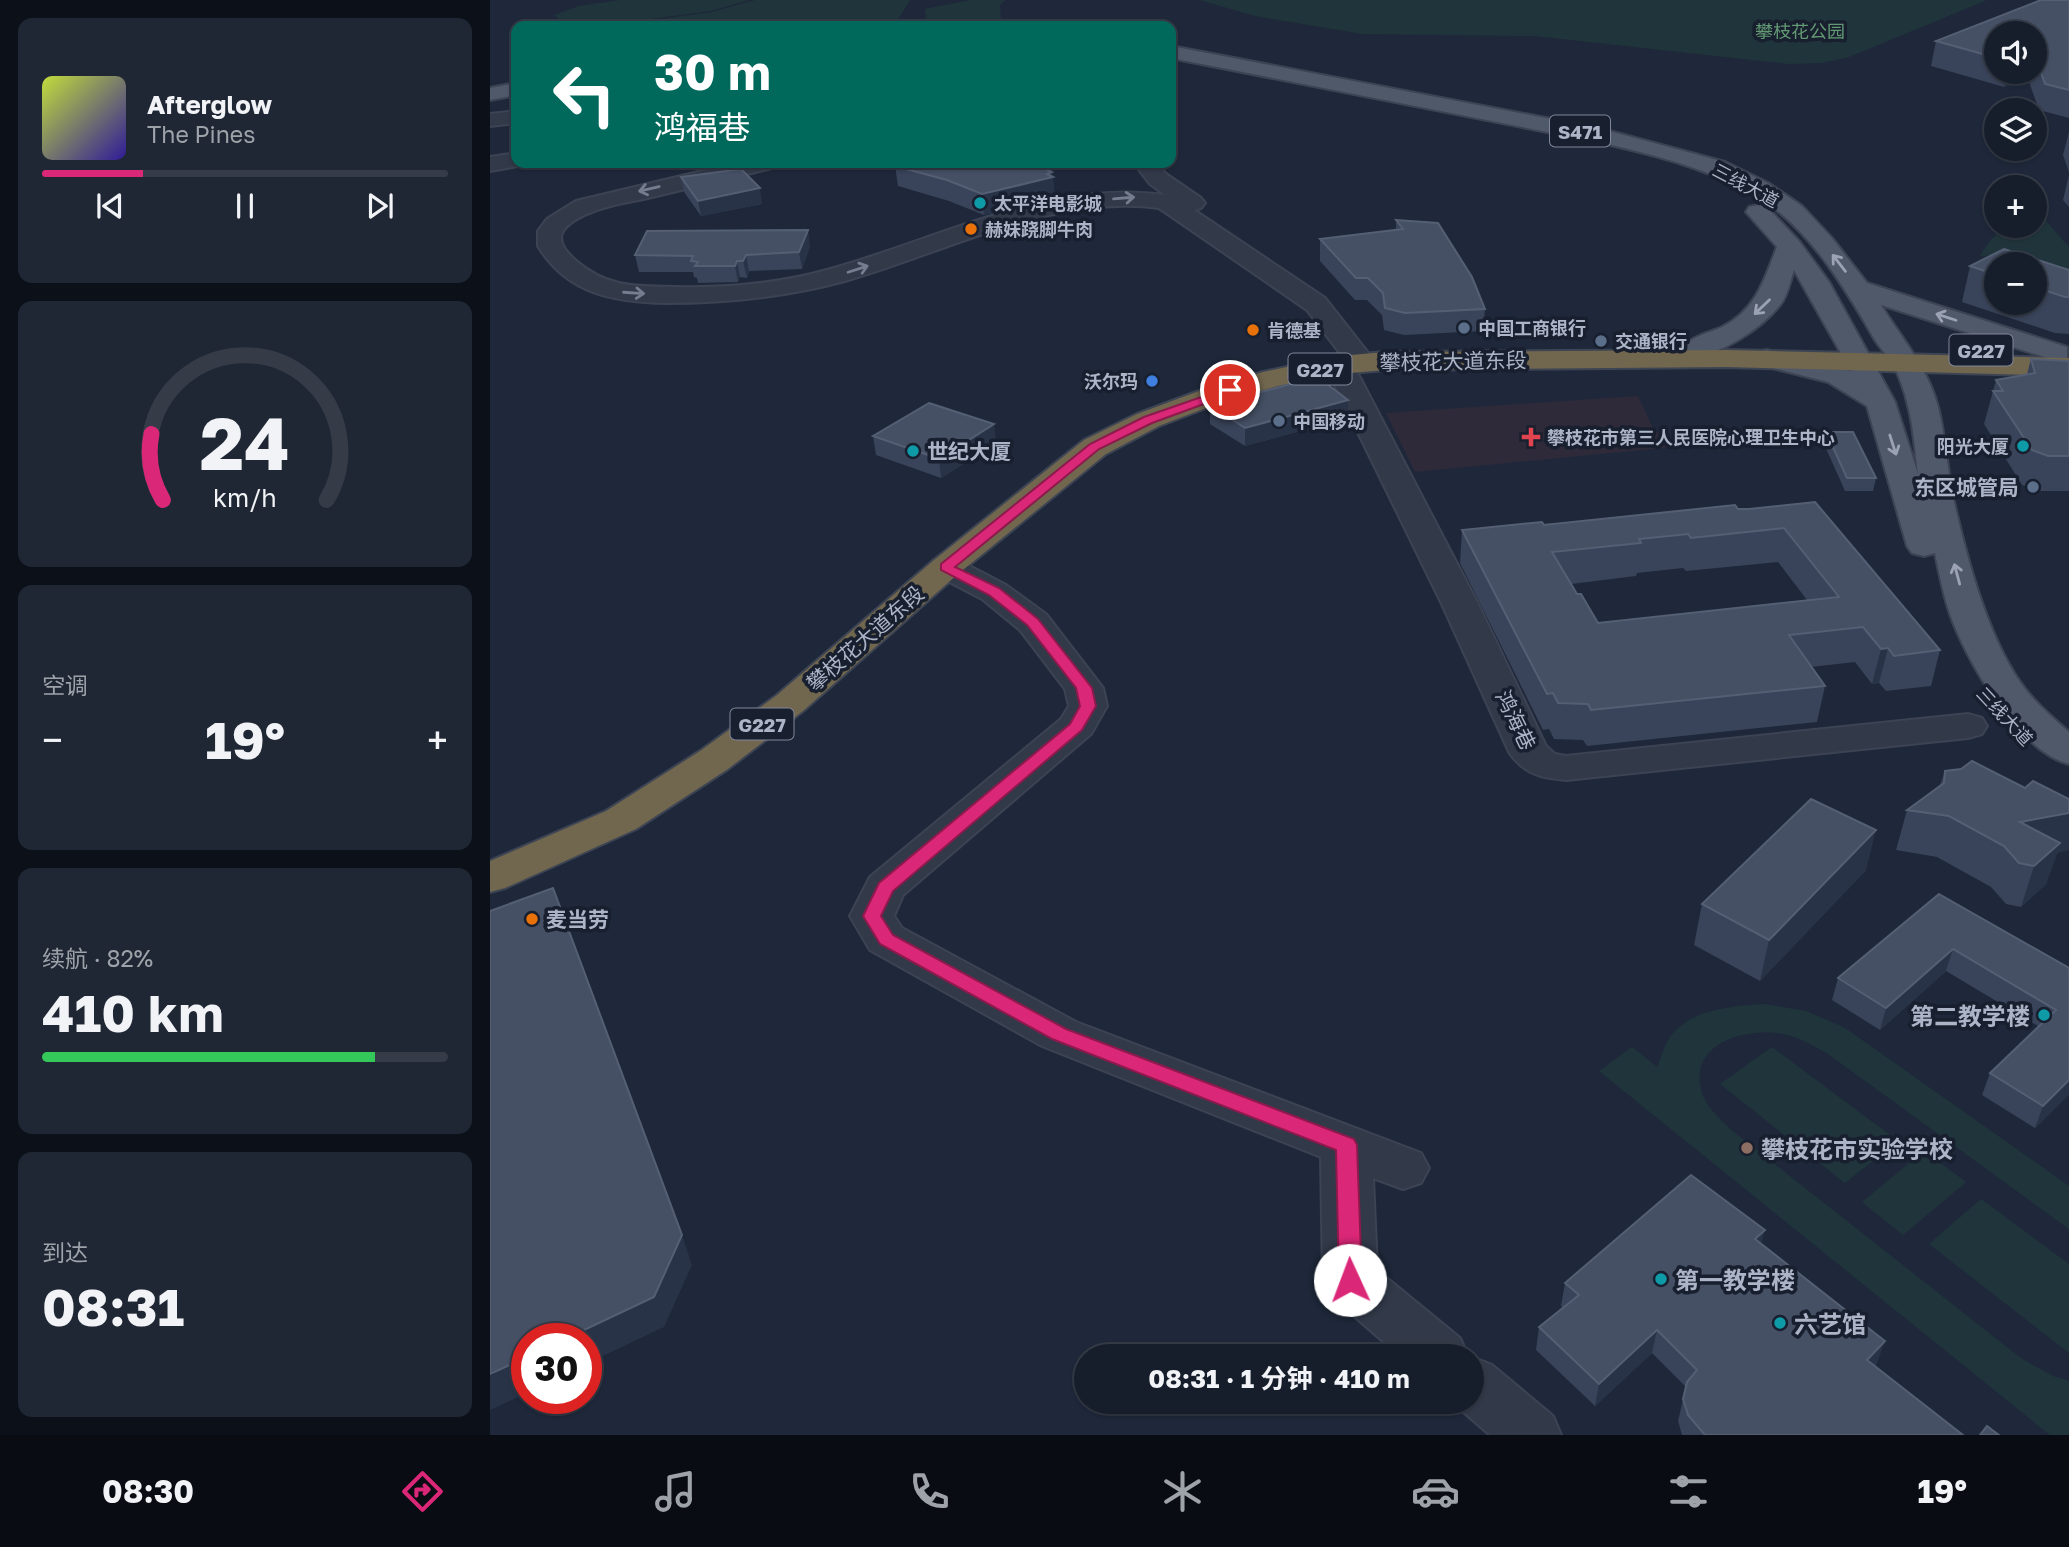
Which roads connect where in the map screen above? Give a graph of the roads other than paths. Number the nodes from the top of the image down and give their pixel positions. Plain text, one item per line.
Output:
1 (1176, 53) edge
2 (1176, 63) edge
3 (511, 81) edge
4 (490, 85) edge
5 (511, 90) edge
6 (490, 94) edge
7 (511, 118) edge
8 (490, 120) edge
9 (511, 161) edge
10 (490, 164) edge
11 (1149, 168) edge
12 (716, 169) edge
13 (1790, 246) junction
14 (1273, 247) dead end
15 (1316, 276) dead end
16 (1858, 289) junction
17 (1697, 348) junction
18 (1855, 353) junction
19 (1767, 358) junction
20 (2065, 358) edge
21 (1365, 360) junction
22 (1970, 362) joint
23 (1905, 365) junction
24 (1880, 402) junction
25 (1924, 501) junction
26 (946, 567) junction
27 (1968, 726) dead end
28 (2069, 752) edge
29 (2069, 775) edge
30 (490, 864) edge
31 (490, 878) edge
32 (1346, 1145) junction
33 (1404, 1168) dead end
34 (1426, 1344) edge
35 (1484, 1393) edge
36 (1532, 1435) edge

16 -> 1 main road, 三线大道 / S471
2 - 13 main road, 三线大道 / S471
3 - 4 main road
5 - 6 main road
7 - 8 street
9 - 10 street
11 - 14 street
12 -> 21 street
13 -> 17 main road
13 - 18 main road, 三线大道 / S471
15 - 21 street
20 -> 16 main road
16 - 23 main road, 三线大道 / S471
17 - 18 highway, 攀枝花大道东段 / G227
17 - 21 highway, 攀枝花大道东段 / G227
18 - 19 highway, 攀枝花大道东段 / G227
18 - 23 highway, 攀枝花大道东段 / G227
18 - 24 main road, 三线大道
19 - 21 highway, 攀枝花大道东段 / G227
19 - 24 main road
20 - 22 highway, G227
20 - 23 highway, 攀枝花大道东段 / G227
21 - 26 highway, 攀枝花大道东段 / G227
21 - 27 street, 鸿海巷
21 - 30 highway, 攀枝花大道东段 / G227
22 - 23 main road
23 - 25 main road, 三线大道
24 -> 25 main road, 三线大道
28 -> 25 main road, 三线大道
25 - 29 main road, 三线大道
26 - 31 highway, 攀枝花大道东段 / G227
26 - 32 street
32 - 33 street
32 - 34 street
35 - 36 street

